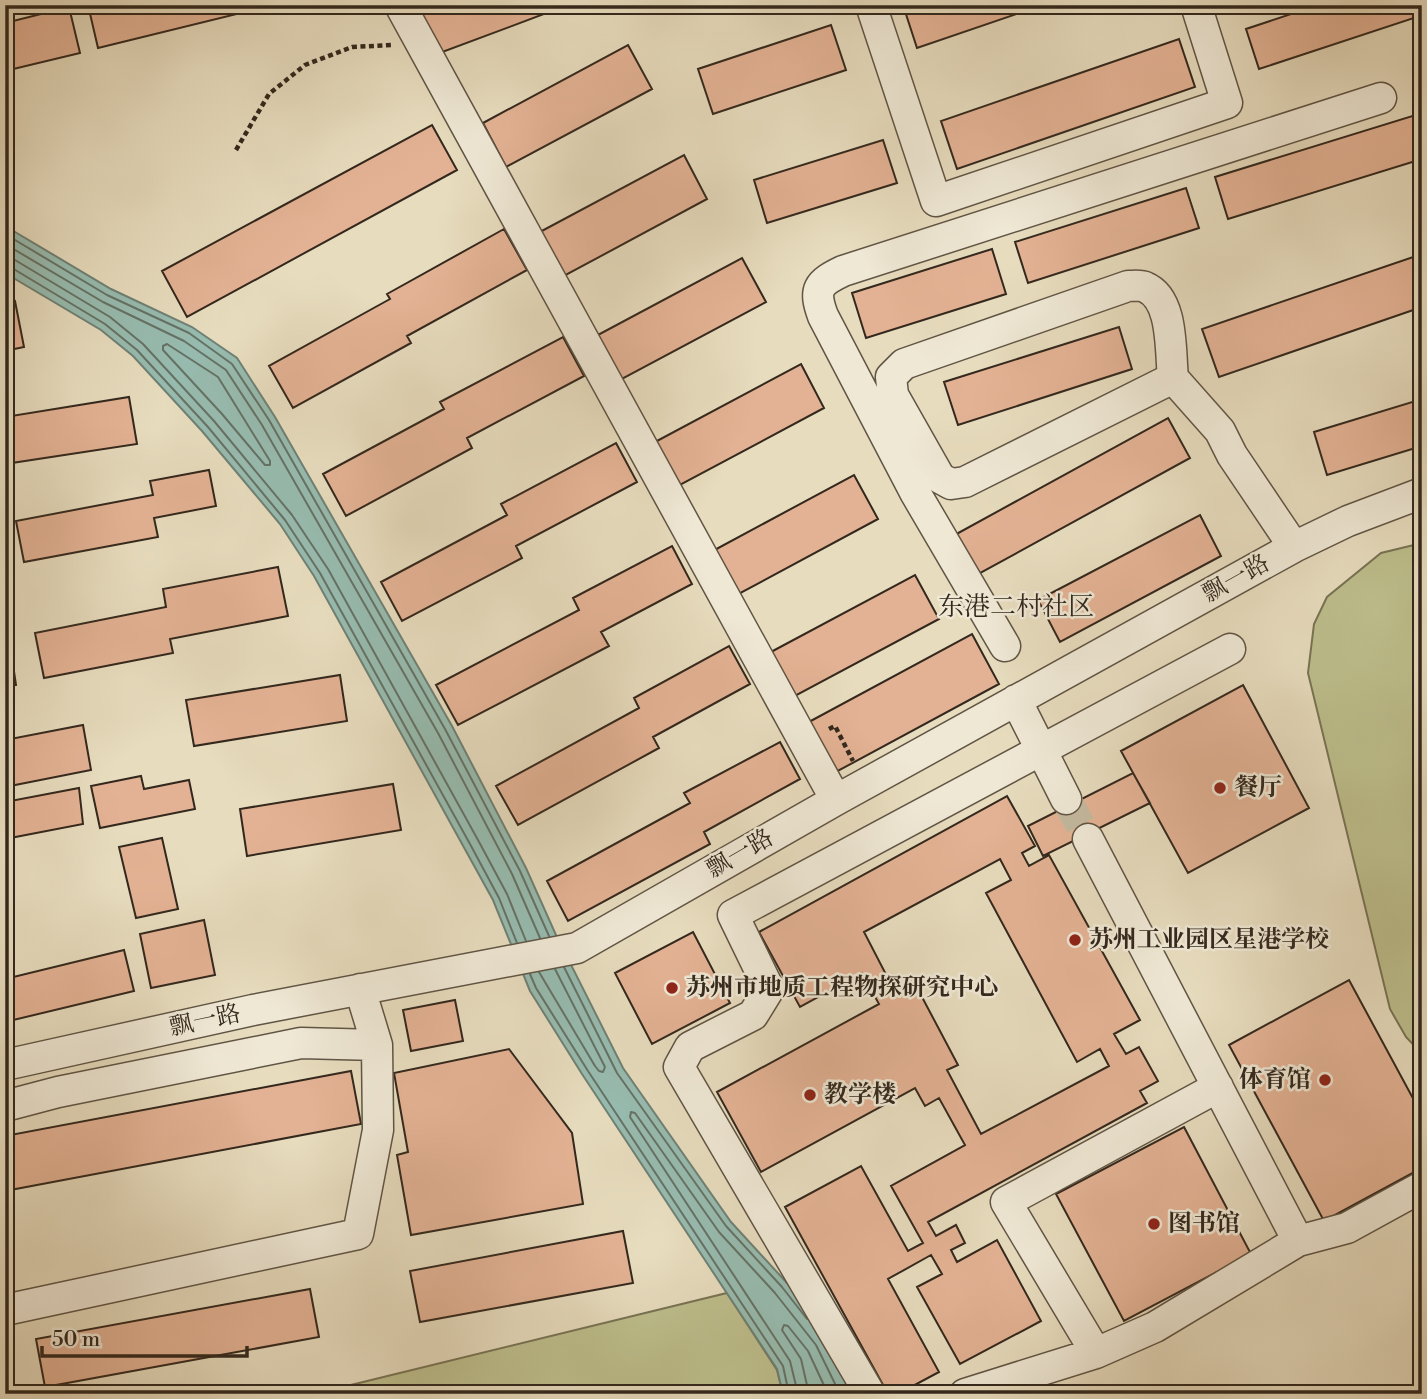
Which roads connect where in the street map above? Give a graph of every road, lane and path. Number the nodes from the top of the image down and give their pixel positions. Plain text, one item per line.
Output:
1 (400, 5) edge
2 (872, 5) edge
3 (1196, 5) edge
4 (421, 43) junction
5 (1381, 98) dead end
6 (236, 150) dead end
7 (1173, 379) junction
8 (1422, 493) edge
9 (1294, 547) junction
10 (1005, 646) dead end
11 (1230, 649) dead end
12 (1016, 700) junction
13 (1042, 750) junction
14 (1066, 799) tunnel mouth
15 (836, 800) junction
16 (1088, 838) tunnel mouth
17 (360, 989) junction
18 (377, 1045) junction
19 (5, 1065) edge
20 (1218, 1087) junction
21 (5, 1106) edge
22 (1422, 1187) edge
23 (1298, 1241) junction
24 (5, 1310) edge
25 (1096, 1353) junction
26 (870, 1394) edge
27 (965, 1394) edge

1 - 4 street
2 - 3 street
4 - 6 path
4 - 15 street
5 - 10 street
7 - 7 street
7 - 9 street
8 - 9 street, 飘一路
9 - 12 street, 飘一路
11 - 13 street
12 - 13 street
12 - 15 street, 飘一路
13 - 14 street
13 - 26 street
15 - 17 street, 飘一路
16 - 20 street
17 - 18 street
17 - 19 street, 飘一路
18 - 21 street
18 - 24 street
20 - 23 street
20 - 25 street
22 - 23 street
23 - 25 street
25 - 27 street

